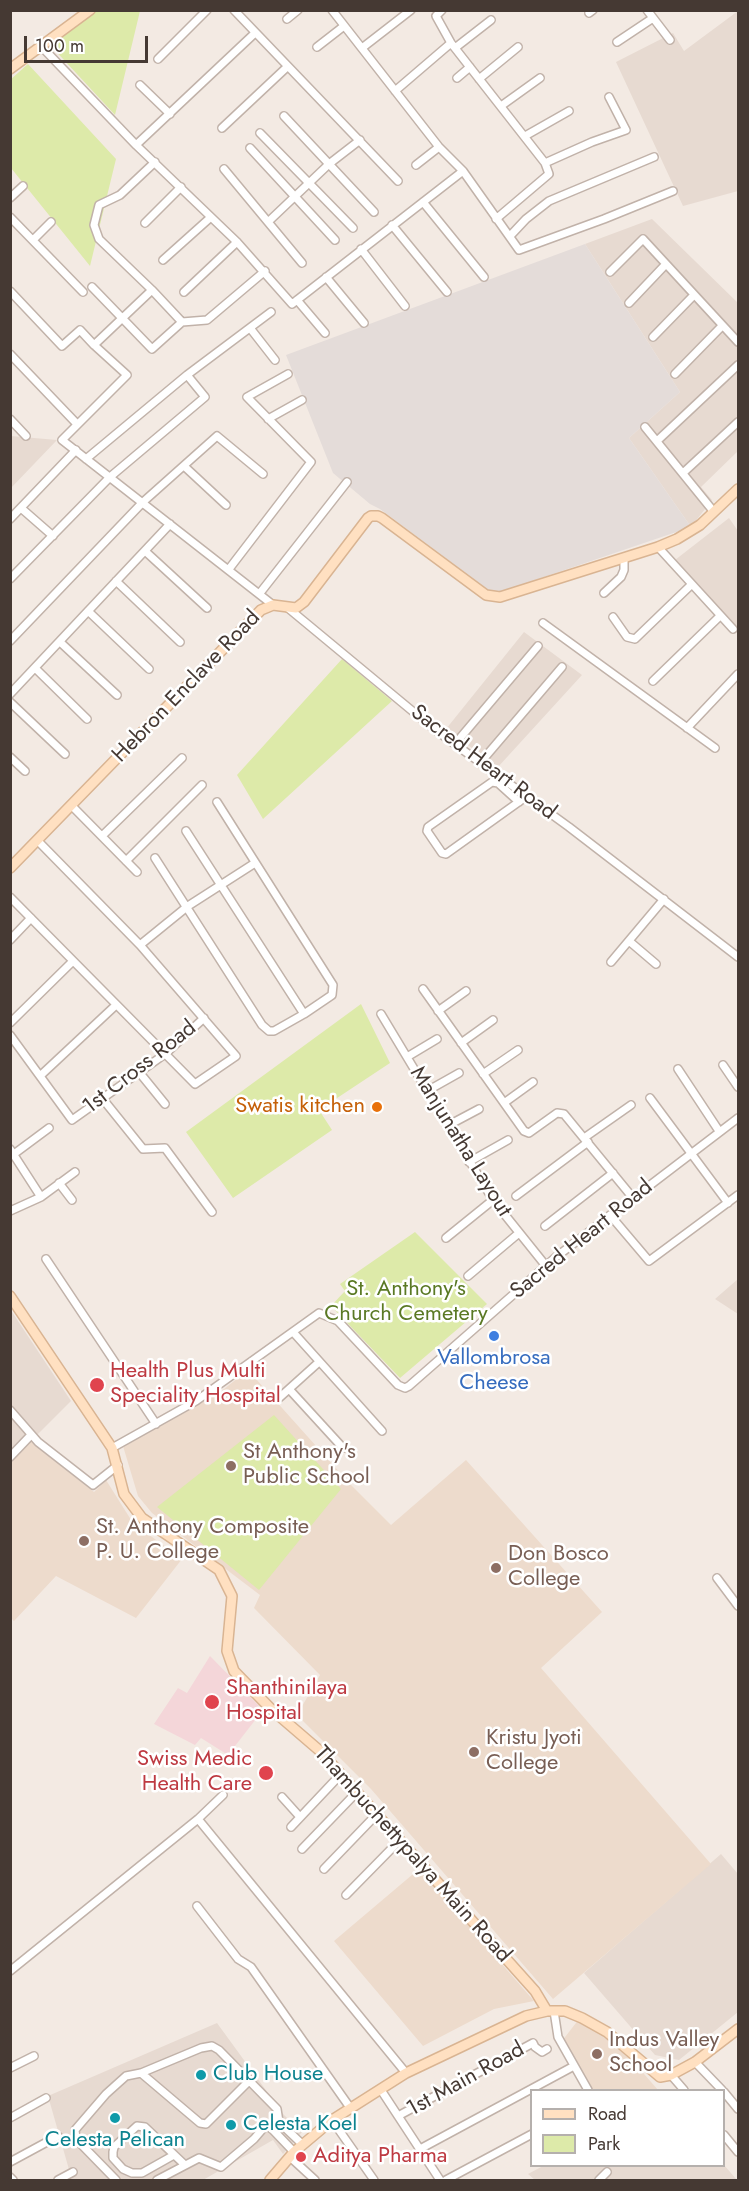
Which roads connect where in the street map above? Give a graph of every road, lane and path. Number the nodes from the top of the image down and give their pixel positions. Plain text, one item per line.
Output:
1 (90, 10) edge
2 (207, 10) edge
3 (234, 10) edge
4 (298, 10) edge
5 (333, 10) edge
6 (411, 10) edge
7 (441, 10) edge
8 (647, 10) edge
9 (653, 18) junction
10 (287, 19) dead end
11 (491, 20) dead end
12 (344, 26) junction
13 (255, 33) junction
14 (670, 40) dead end
15 (616, 42) dead end
16 (40, 45) junction
17 (453, 45) junction
18 (317, 47) dead end
19 (518, 47) dead end
20 (362, 48) junction
21 (158, 59) dead end
22 (287, 67) junction
23 (470, 67) junction
24 (10, 69) edge
25 (457, 78) dead end
26 (540, 78) dead end
27 (479, 79) junction
28 (140, 85) dead end
29 (395, 91) junction
30 (609, 97) dead end
31 (501, 106) junction
32 (569, 111) dead end
33 (170, 114) junction
34 (284, 116) dead end
35 (222, 128) dead end
36 (260, 133) dead end
37 (525, 136) junction
38 (360, 140) junction
39 (136, 145) junction
40 (439, 147) junction
41 (250, 148) dead end
42 (654, 157) dead end
43 (154, 162) junction
44 (545, 163) junction
45 (329, 164) junction
46 (416, 165) dead end
47 (224, 170) dead end
48 (463, 171) junction
49 (398, 181) dead end
50 (309, 183) junction
51 (23, 186) dead end
52 (182, 187) junction
53 (673, 191) dead end
54 (295, 197) junction
55 (10, 198) edge
56 (423, 202) junction
57 (374, 212) dead end
58 (10, 217) edge
59 (212, 217) junction
60 (496, 219) junction
61 (51, 222) dead end
62 (268, 222) junction
63 (146, 223) dead end
64 (392, 225) junction
65 (352, 228) dead end
66 (510, 236) junction
67 (33, 240) junction
68 (335, 240) dead end
69 (237, 242) junction
70 (361, 249) junction
71 (163, 260) dead end
72 (302, 263) dead end
73 (666, 264) junction
74 (265, 272) junction
75 (610, 272) dead end
76 (326, 277) junction
77 (484, 277) dead end
78 (92, 287) dead end
79 (152, 290) junction
80 (10, 291) edge
81 (82, 292) dead end
82 (184, 292) dead end
83 (447, 292) dead end
84 (694, 295) junction
85 (297, 300) junction
86 (629, 303) dead end
87 (405, 306) dead end
88 (271, 312) dead end
89 (123, 318) junction
90 (182, 322) junction
91 (364, 323) dead end
92 (722, 326) junction
93 (250, 328) junction
94 (325, 333) dead end
95 (653, 337) dead end
96 (738, 342) edge
97 (94, 345) junction
98 (10, 354) edge
99 (275, 360) dead end
100 (738, 365) edge
101 (288, 374) dead end
102 (675, 374) dead end
103 (187, 375) junction
104 (302, 399) dead end
105 (10, 419) edge
106 (268, 419) junction
107 (738, 422) edge
108 (78, 424) junction
109 (645, 427) dead end
110 (26, 436) dead end
111 (657, 441) junction
112 (76, 450) junction
113 (86, 459) junction
114 (184, 465) junction
115 (683, 473) junction
116 (263, 474) dead end
117 (110, 477) junction
118 (347, 482) dead end
119 (738, 489) edge
120 (143, 502) junction
121 (226, 505) dead end
122 (21, 508) junction
123 (714, 512) junction
124 (10, 519) edge
125 (170, 524) junction
126 (53, 536) junction
127 (658, 547) junction
128 (145, 551) junction
129 (624, 558) junction
130 (229, 569) junction
131 (10, 579) edge
132 (116, 581) junction
133 (691, 585) junction
134 (260, 593) junction
135 (604, 593) dead end
136 (273, 604) junction
137 (207, 608) dead end
138 (288, 608) junction
139 (88, 611) junction
140 (720, 616) junction
141 (613, 617) dead end
142 (543, 623) dead end
143 (733, 629) dead end
144 (10, 641) edge
145 (60, 642) junction
146 (180, 642) dead end
147 (538, 646) dead end
148 (35, 668) junction
149 (562, 668) dead end
150 (149, 669) dead end
151 (738, 674) edge
152 (653, 681) dead end
153 (10, 694) edge
154 (117, 695) dead end
155 (10, 702) edge
156 (87, 719) dead end
157 (687, 728) junction
158 (455, 744) junction
159 (715, 748) dead end
160 (65, 754) dead end
161 (10, 757) edge
162 (182, 758) dead end
163 (480, 763) junction
164 (25, 771) dead end
165 (202, 785) dead end
166 (527, 796) junction
167 (217, 802) dead end
168 (519, 802) junction
169 (71, 805) junction
170 (186, 831) dead end
171 (102, 836) junction
172 (37, 840) junction
173 (155, 858) dead end
174 (126, 861) junction
175 (255, 863) junction
176 (10, 868) edge
177 (137, 873) dead end
178 (220, 885) junction
179 (10, 897) edge
180 (664, 899) junction
181 (188, 906) junction
182 (31, 918) junction
183 (10, 940) edge
184 (629, 941) junction
185 (140, 945) junction
186 (738, 957) edge
187 (73, 961) junction
188 (611, 962) dead end
189 (656, 964) dead end
190 (423, 989) dead end
191 (466, 991) dead end
192 (116, 1005) junction
193 (438, 1011) junction
194 (304, 1014) junction
195 (381, 1014) dead end
196 (204, 1018) junction
197 (494, 1020) dead end
198 (10, 1023) edge
199 (10, 1035) edge
200 (437, 1040) dead end
201 (461, 1043) junction
202 (518, 1050) dead end
203 (165, 1054) junction
204 (407, 1057) junction
205 (723, 1065) dead end
206 (678, 1069) dead end
207 (139, 1072) junction
208 (459, 1073) dead end
209 (483, 1074) junction
210 (40, 1076) junction
211 (533, 1082) dead end
212 (738, 1087) edge
213 (426, 1091) junction
214 (102, 1098) junction
215 (650, 1098) dead end
216 (504, 1103) junction
217 (165, 1104) dead end
218 (631, 1105) dead end
219 (479, 1109) dead end
220 (737, 1121) edge
221 (447, 1126) junction
222 (49, 1128) dead end
223 (719, 1131) junction
224 (508, 1140) dead end
225 (586, 1140) junction
226 (12, 1151) edge
227 (690, 1153) junction
228 (469, 1162) junction
229 (75, 1172) dead end
230 (613, 1173) junction
231 (59, 1183) junction
232 (738, 1195) edge
233 (516, 1196) dead end
234 (40, 1197) junction
235 (633, 1198) junction
236 (72, 1200) dead end
237 (493, 1200) junction
238 (728, 1203) junction
239 (10, 1211) edge
240 (212, 1212) dead end
241 (610, 1215) junction
242 (545, 1226) dead end
243 (519, 1233) junction
244 (446, 1238) dead end
245 (46, 1259) dead end
246 (546, 1266) junction
247 (468, 1276) dead end
248 (10, 1296) edge
249 (292, 1332) junction
250 (319, 1362) junction
251 (289, 1389) junction
252 (279, 1398) dead end
253 (10, 1410) edge
254 (156, 1424) junction
255 (382, 1431) dead end
256 (31, 1435) junction
257 (112, 1448) junction
258 (343, 1448) dead end
259 (11, 1456) edge
260 (118, 1465) junction
261 (717, 1578) dead end
262 (738, 1606) edge
263 (341, 1774) junction
264 (357, 1792) junction
265 (223, 1795) dead end
266 (282, 1797) dead end
267 (376, 1814) junction
268 (300, 1817) junction
269 (198, 1819) junction
270 (291, 1827) dead end
271 (400, 1840) junction
272 (302, 1849) dead end
273 (324, 1869) dead end
274 (346, 1895) dead end
275 (197, 1906) dead end
276 (10, 1971) edge
277 (550, 2011) junction
278 (738, 2029) edge
279 (547, 2049) dead end
280 (34, 2056) dead end
281 (695, 2061) junction
282 (574, 2066) junction
283 (10, 2068) edge
284 (141, 2073) junction
285 (406, 2073) junction
286 (670, 2075) junction
287 (250, 2080) junction
288 (531, 2089) edge
289 (587, 2089) edge
290 (682, 2089) edge
291 (720, 2089) edge
292 (381, 2090) junction
293 (530, 2090) edge
294 (725, 2094) edge
295 (46, 2098) dead end
296 (277, 2109) junction
297 (351, 2109) junction
298 (738, 2109) edge
299 (398, 2116) junction
300 (10, 2118) edge
301 (332, 2120) junction
302 (266, 2125) junction
303 (530, 2135) edge
304 (57, 2136) dead end
305 (725, 2137) edge
306 (302, 2144) junction
307 (420, 2149) junction
308 (738, 2152) edge
309 (292, 2154) junction
310 (174, 2155) junction
311 (10, 2162) edge
312 (118, 2163) junction
313 (185, 2165) junction
314 (73, 2172) dead end
315 (607, 2172) dead end
316 (109, 2173) junction
317 (10, 2177) edge
318 (372, 2178) edge
319 (13, 2181) edge
320 (58, 2181) edge
321 (116, 2181) edge
322 (157, 2181) edge
323 (270, 2181) edge
324 (315, 2181) edge
325 (364, 2181) edge
326 (440, 2181) edge
327 (446, 2181) edge
328 (599, 2181) edge

1 - 16 street
2 - 21 street
3 - 13 street
4 - 10 street
5 - 12 street
6 - 20 street
7 - 17 street
8 - 9 street
9 - 14 street
9 - 15 street
11 - 17 street
12 - 18 street
12 - 20 street
13 - 22 street
13 - 33 street
16 - 24 street
16 - 39 street
17 - 23 street
17 - 29 street
19 - 27 street
20 - 29 street
22 - 35 street
22 - 38 street
23 - 25 street
23 - 27 street
26 - 31 street
27 - 31 street
28 - 33 street
29 - 40 street
30 - 44 street
31 - 37 street
32 - 37 street
33 - 39 street
34 - 45 street
36 - 50 street
37 - 44 street
38 - 45 street
38 - 49 street
39 - 43 street
40 - 46 street
40 - 48 street
41 - 54 street
42 - 66 street
43 - 52 street
43 - 79 street
44 - 60 street
45 - 50 street
45 - 57 street
47 - 62 street
48 - 56 street
48 - 60 street
50 - 54 street
50 - 65 street
51 - 55 street
52 - 59 street
52 - 63 street
53 - 66 street
54 - 62 street
54 - 68 street
56 - 64 street
56 - 77 street
58 - 67 street
59 - 69 street
59 - 71 street
60 - 66 street
61 - 67 street
62 - 72 street
64 - 70 street
64 - 83 street
67 - 81 street
69 - 74 street
69 - 82 street
70 - 76 street
70 - 87 street
73 - 75 street
73 - 84 street
73 - 86 street
74 - 85 street
74 - 90 street
76 - 85 street
76 - 91 street
78 - 89 street
79 - 89 street
79 - 90 street
80 - 97 street
84 - 92 street
84 - 95 street
85 - 94 street
88 - 93 street
89 - 90 street
89 - 97 street
92 - 96 street
92 - 102 street
93 - 99 street
93 - 103 street
97 - 108 street
98 - 108 street
100 - 111 street
101 - 106 street
103 - 113 street
103 - 117 street
104 - 106 street
105 - 110 street
106 - 130 street
107 - 115 street
108 - 112 street
109 - 111 street
111 - 115 street
112 - 113 street
112 - 122 street
113 - 117 street
114 - 116 street
114 - 120 street
114 - 121 street
115 - 123 street
117 - 120 street
117 - 126 street
118 - 134 street
119 - 123 street, Hebron Enclave Road
120 - 125 street
120 - 144 street
122 - 124 street
122 - 126 street
123 - 127 street, Hebron Enclave Road
125 - 128 street
125 - 130 street
126 - 131 street
127 - 129 street, Hebron Enclave Road
127 - 133 street
128 - 132 street
128 - 137 street
129 - 135 street
129 - 138 street, Hebron Enclave Road
130 - 134 street
132 - 139 street
132 - 146 street
133 - 140 street
133 - 141 street
134 - 136 street
136 - 138 street, Hebron Enclave Road
136 - 169 street, Hebron Enclave Road
138 - 158 street, Sacred Heart Road
139 - 145 street
139 - 150 street
140 - 143 street
140 - 152 street
142 - 157 street
145 - 148 street
145 - 154 street
147 - 158 street
148 - 153 street
148 - 156 street
149 - 163 street
151 - 157 street
155 - 160 street
157 - 159 street
158 - 163 street, Sacred Heart Road
161 - 164 street
162 - 171 street
163 - 166 street, Sacred Heart Road
165 - 174 street
166 - 168 street
166 - 180 street, Sacred Heart Road
167 - 175 street
168 - 168 street
169 - 171 street
169 - 172 street, Hebron Enclave Road
170 - 178 street
171 - 174 street
172 - 176 street, Hebron Enclave Road
172 - 185 street
173 - 181 street
174 - 177 street
175 - 178 street
175 - 194 street
178 - 181 street
178 - 194 street
179 - 182 street
180 - 184 street
180 - 186 street, Sacred Heart Road
181 - 185 street
181 - 194 street
182 - 183 street
182 - 187 street
184 - 188 street
184 - 189 street
185 - 196 street
187 - 192 street
187 - 198 street
190 - 193 street
191 - 193 street
192 - 203 street
192 - 210 street
193 - 201 street
195 - 204 street, Manjunatha Layout
196 - 203 street, 1st Cross Road
196 - 203 street
197 - 201 street
199 - 210 street, 1st Cross Road
200 - 204 street
201 - 209 street
202 - 209 street
203 - 207 street, 1st Cross Road
204 - 213 street, Manjunatha Layout
205 - 212 street
206 - 223 street
207 - 214 street, 1st Cross Road
207 - 217 street
208 - 213 street
209 - 216 street
210 - 214 street, 1st Cross Road
211 - 216 street
213 - 221 street, Manjunatha Layout
214 - 240 street
215 - 227 street
216 - 225 street
218 - 225 street
219 - 221 street
220 - 223 street, Sacred Heart Road
221 - 228 street, Manjunatha Layout
222 - 226 street
223 - 227 street, Sacred Heart Road
224 - 228 street
225 - 230 street
225 - 233 street
226 - 234 street
227 - 235 street, Sacred Heart Road
227 - 238 street
228 - 237 street, Manjunatha Layout
229 - 231 street
230 - 235 street
230 - 242 street
231 - 234 street
231 - 236 street
232 - 238 street
234 - 239 street
235 - 241 street, Sacred Heart Road
237 - 243 street, Manjunatha Layout
237 - 244 street
238 - 241 street
241 - 246 street, Sacred Heart Road
243 - 246 street, Manjunatha Layout
243 - 247 street
245 - 254 street
246 - 249 street, Sacred Heart Road
248 - 257 street, Thambuchettypalya Main Road
249 - 250 street
249 - 254 street, Sacred Heart Road
250 - 251 street
250 - 255 street
251 - 252 street
251 - 258 street
253 - 256 street
254 - 257 street, Sacred Heart Road
256 - 259 street
256 - 260 street
257 - 260 street, Thambuchettypalya Main Road
260 - 263 street, Thambuchettypalya Main Road
261 - 262 street
263 - 264 street, Thambuchettypalya Main Road
263 - 268 street
264 - 267 street, Thambuchettypalya Main Road
264 - 272 street
265 - 269 street
266 - 268 street
267 - 271 street, Thambuchettypalya Main Road
267 - 273 street
268 - 270 street
269 - 276 street
269 - 285 street
271 - 274 street
271 - 277 street, Thambuchettypalya Main Road
275 - 297 street
277 - 282 street
277 - 285 street
277 - 286 street
278 - 281 street
279 - 299 street, 1st Main Road
280 - 283 street
281 - 286 street
281 - 291 street
282 - 288 street
282 - 289 street
284 - 287 street
284 - 287 street
284 - 316 street
285 - 292 street
286 - 290 street
287 - 296 street
292 - 297 street
292 - 299 street
293 - 307 street
294 - 298 street
295 - 300 street
296 - 302 street
296 - 306 street
297 - 301 street
299 - 307 street
301 - 306 street
301 - 318 street
302 - 309 street
302 - 313 street
303 - 327 street
304 - 311 street
305 - 308 street
306 - 309 street
307 - 326 street
309 - 323 street
309 - 324 street
310 - 312 street
310 - 312 street
310 - 313 street
312 - 316 street
313 - 322 street
314 - 320 street
315 - 328 street
316 - 321 street
317 - 319 street
318 - 325 street

